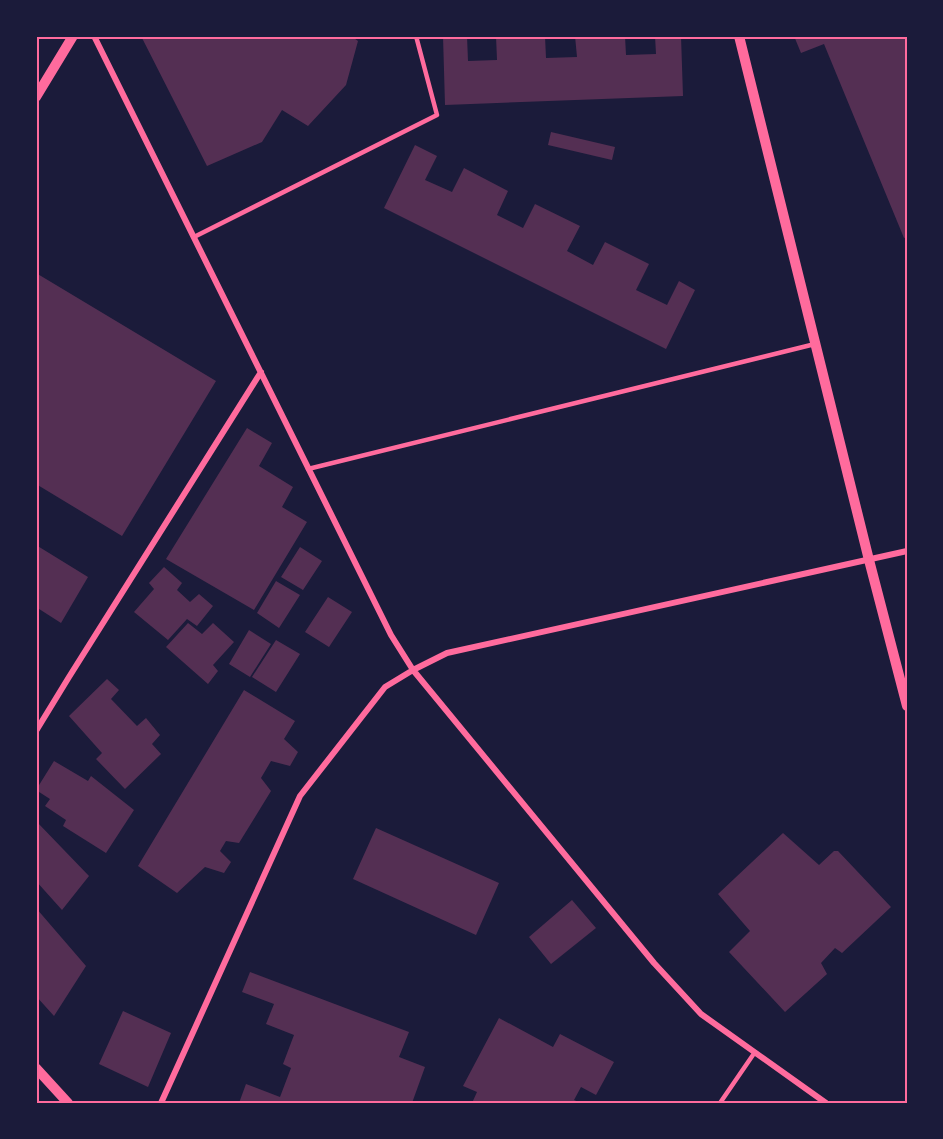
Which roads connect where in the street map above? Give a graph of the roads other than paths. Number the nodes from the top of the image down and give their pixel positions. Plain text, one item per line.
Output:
1 (73, 36) edge
2 (94, 36) edge
3 (416, 36) edge
4 (738, 36) edge
5 (36, 97) edge
6 (194, 237) junction
7 (815, 344) junction
8 (261, 372) junction
9 (308, 469) junction
10 (907, 551) edge
11 (869, 561) junction
12 (413, 670) junction
13 (907, 706) edge
14 (36, 731) edge
15 (755, 1052) junction
16 (36, 1068) edge
17 (68, 1103) edge
18 (161, 1103) edge
19 (720, 1103) edge
20 (826, 1103) edge

1 - 5 street
2 - 6 street
3 - 6 lane
4 - 7 street
6 - 8 street
7 - 9 lane
7 - 11 street
8 - 9 street
8 - 14 street
9 - 12 street
10 - 11 street
11 - 12 street
11 - 13 street
12 - 15 street
12 - 18 street
15 - 19 lane
15 - 20 street
16 - 17 street

